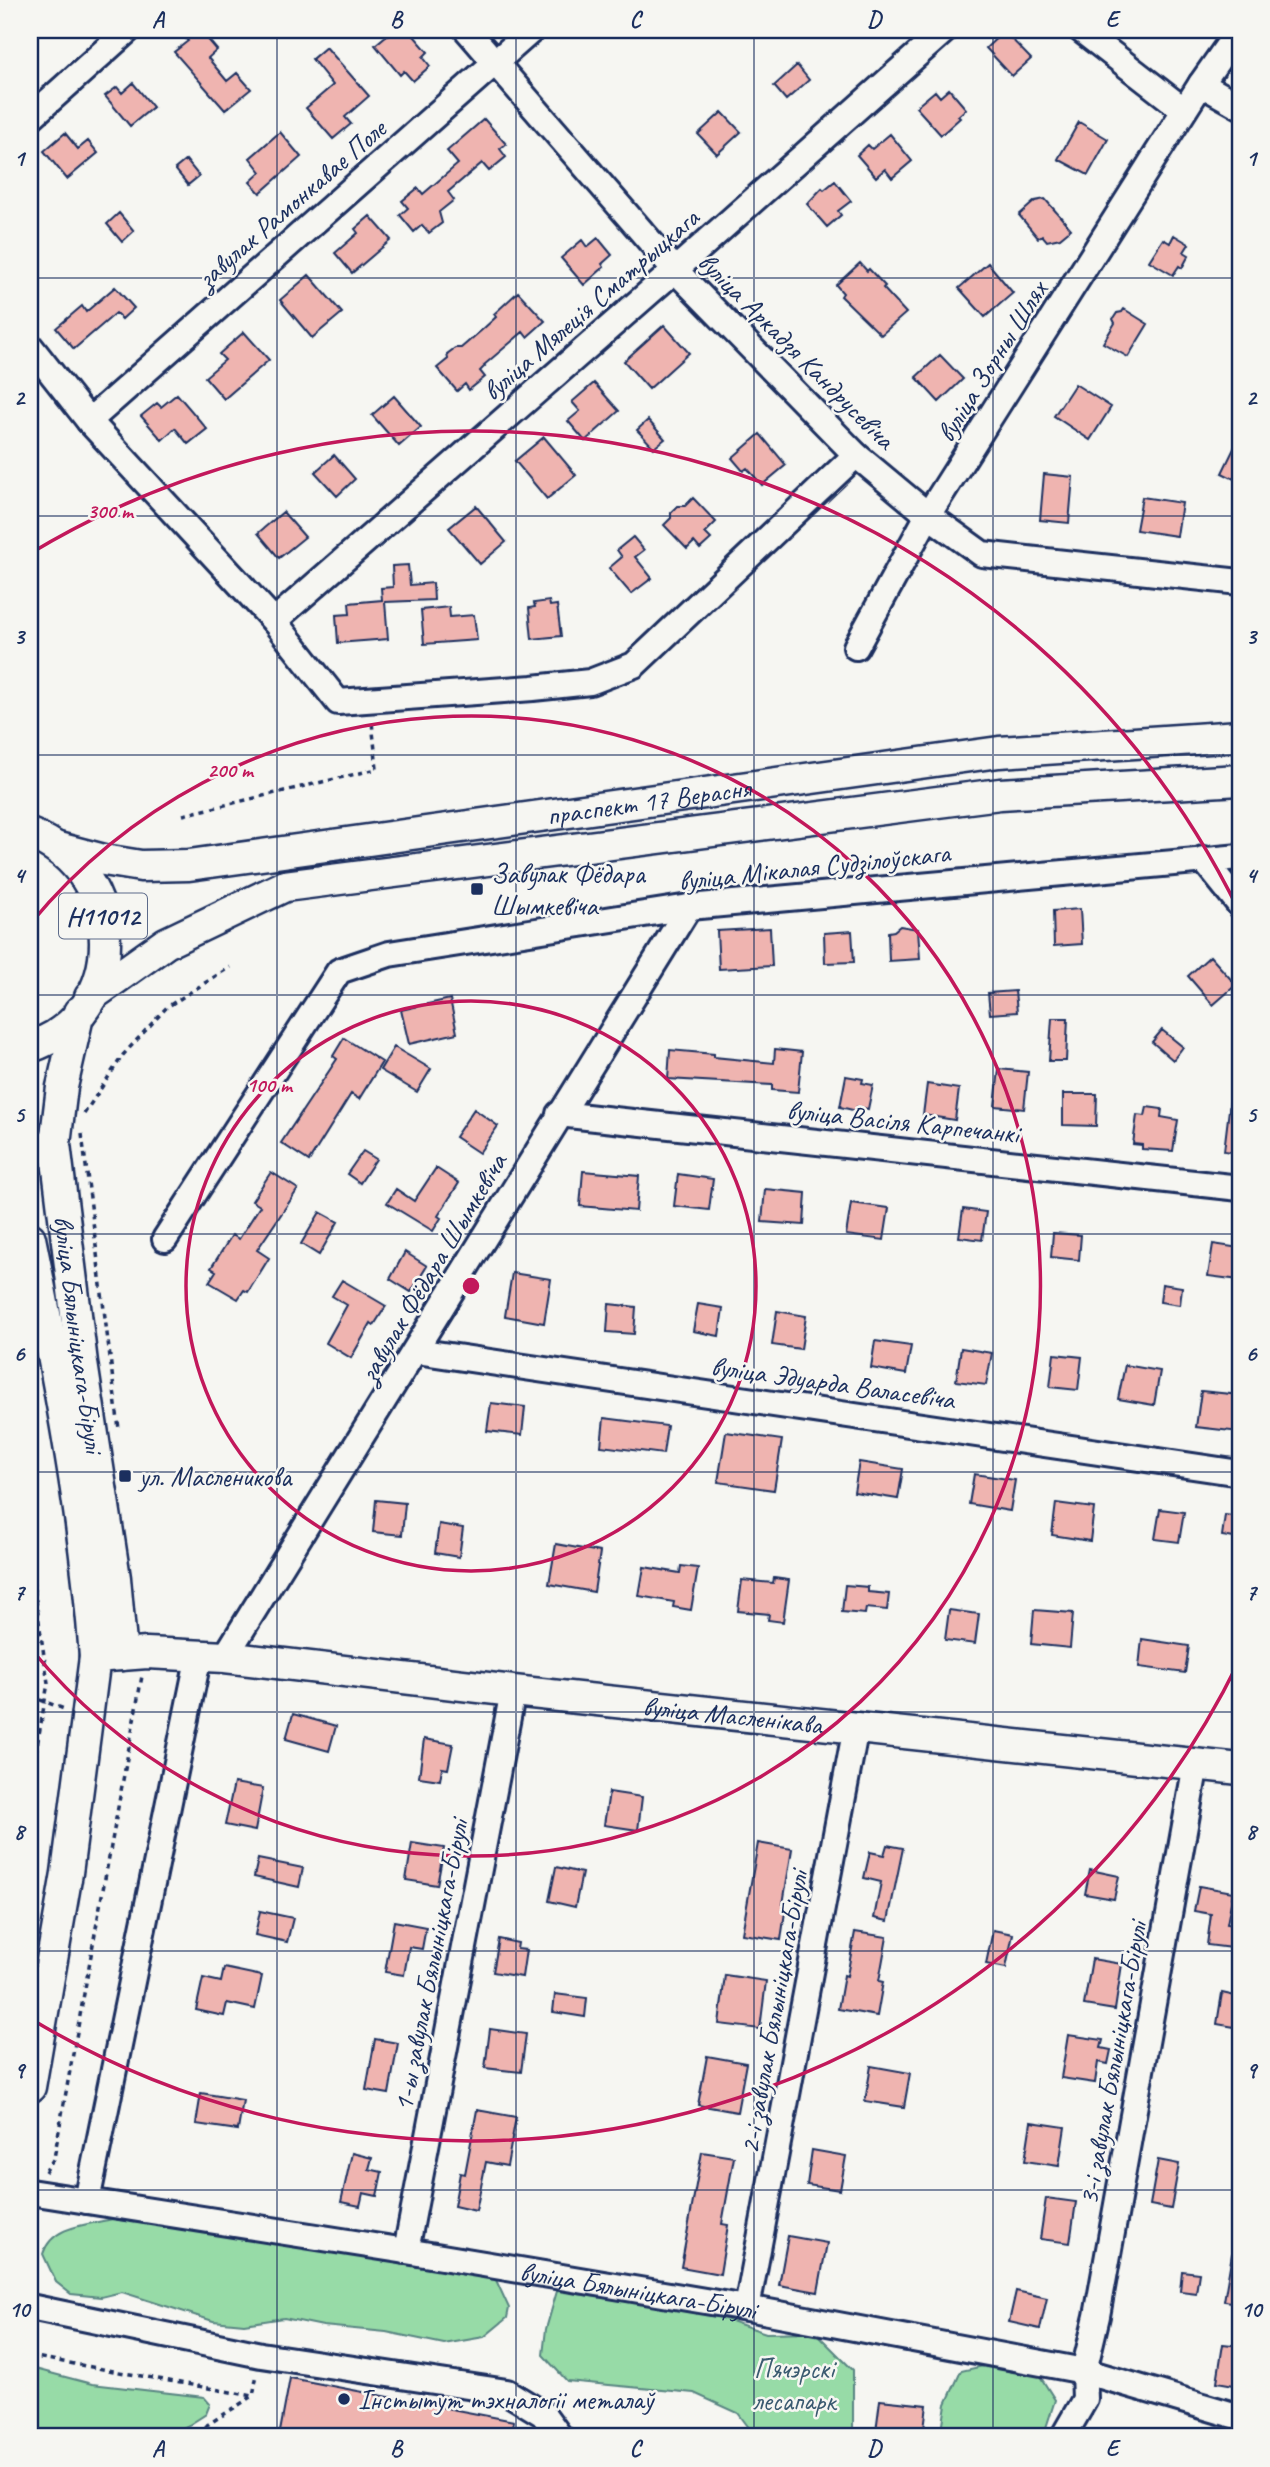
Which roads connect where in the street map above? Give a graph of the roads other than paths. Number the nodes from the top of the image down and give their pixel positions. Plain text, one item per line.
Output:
1 (128, 30) edge
2 (467, 30) edge
3 (531, 30) edge
4 (944, 30) edge
5 (1081, 30) edge
6 (1239, 30) edge
7 (495, 62) junction
8 (1201, 83) junction
9 (1240, 106) edge
10 (1184, 110) junction
11 (30, 118) edge
12 (675, 270) junction
13 (30, 346) edge
14 (89, 421) junction
15 (856, 455) junction
16 (928, 515) junction
17 (1240, 582) edge
18 (274, 621) junction
19 (856, 648) dead end
20 (1240, 736) edge
21 (1240, 780) edge
22 (40, 835) edge
23 (1240, 858) edge
24 (1203, 859) junction
25 (1240, 905) edge
26 (689, 907) junction
27 (85, 1005) junction
28 (30, 1046) edge
29 (559, 1114) junction
30 (1240, 1188) edge
31 (30, 1238) edge
32 (165, 1238) dead end
33 (416, 1351) junction
34 (1240, 1473) edge
35 (108, 1656) junction
36 (212, 1656) junction
37 (513, 1691) junction
38 (856, 1727) junction
39 (1196, 1764) junction
40 (1240, 1769) edge
41 (30, 2087) edge
42 (30, 2192) edge
43 (87, 2201) junction
44 (406, 2251) junction
45 (30, 2307) edge
46 (747, 2308) junction
47 (1084, 2371) junction
48 (1240, 2417) edge
49 (560, 2437) edge
50 (1063, 2437) edge

1 - 11 street
2 - 7 street, вуліца Аркадзя Кандрусевіча
3 - 7 street, завулак Рамонкавае Поле
4 - 12 street, вуліца Мялеція Сматрыцкага
5 - 10 street
6 - 8 street, вуліца Зорны Шлях
7 - 12 street, вуліца Аркадзя Кандрусевіча
7 - 14 street, завулак Рамонкавае Поле
8 - 9 street
8 - 10 street, вуліца Зорны Шлях
10 - 16 street, вуліца Зорны Шлях
12 - 15 street, вуліца Аркадзя Кандрусевіча
12 - 18 street, вуліца Мялеція Сматрыцкага
13 - 14 street
14 - 18 street
15 - 16 street, вуліца Аркадзя Кандрусевіча
15 - 18 street
16 - 17 street
16 - 19 street, вуліца Зорны Шлях
20 - 22 main road, праспект 17 Верасня
21 - 27 main road, праспект 17 Верасня
22 - 27 main road, Н11012
23 - 24 street, вуліца Мікалая Судзілоўскага
24 - 25 street
24 - 26 street, вуліца Мікалая Судзілоўскага
26 - 29 street, завулак Фёдара Шымкевіча
26 - 32 street, вуліца Мікалая Судзілоўскага
27 - 28 main road, Н11012
27 - 35 main road, вуліца Бялыніцкага-Бірулі / Н11012
29 - 30 street, вуліца Васіля Карпечанкі
29 - 33 street, завулак Фёдара Шымкевіча
31 - 35 main road, вуліца Бялыніцкага-Бірулі / Н11012
33 - 34 street, вуліца Эдуарда Валасевіча
33 - 36 street, завулак Фёдара Шымкевіча
35 - 36 main road
35 - 41 main road, вуліца Бялыніцкага-Бірулі / Н11012
36 - 37 main road, вуліца Масленікава
36 - 43 street
37 - 38 main road, вуліца Масленікава
37 - 44 street, 1-ы завулак Бялыніцкага-Бірулі
38 - 39 main road, вуліца Масленікава
38 - 46 street, 2-і завулак Бялыніцкага-Бірулі
39 - 40 main road, вуліца Масленікава
39 - 47 street, 3-і завулак Бялыніцкага-Бірулі
42 - 43 street, вуліца Бялыніцкага-Бірулі
43 - 44 street, вуліца Бялыніцкага-Бірулі
44 - 46 street, вуліца Бялыніцкага-Бірулі
45 - 49 street
46 - 47 street, вуліца Бялыніцкага-Бірулі
47 - 48 street, вуліца Бялыніцкага-Бірулі
47 - 50 street, 3-і завулак Бялыніцкага-Бірулі

